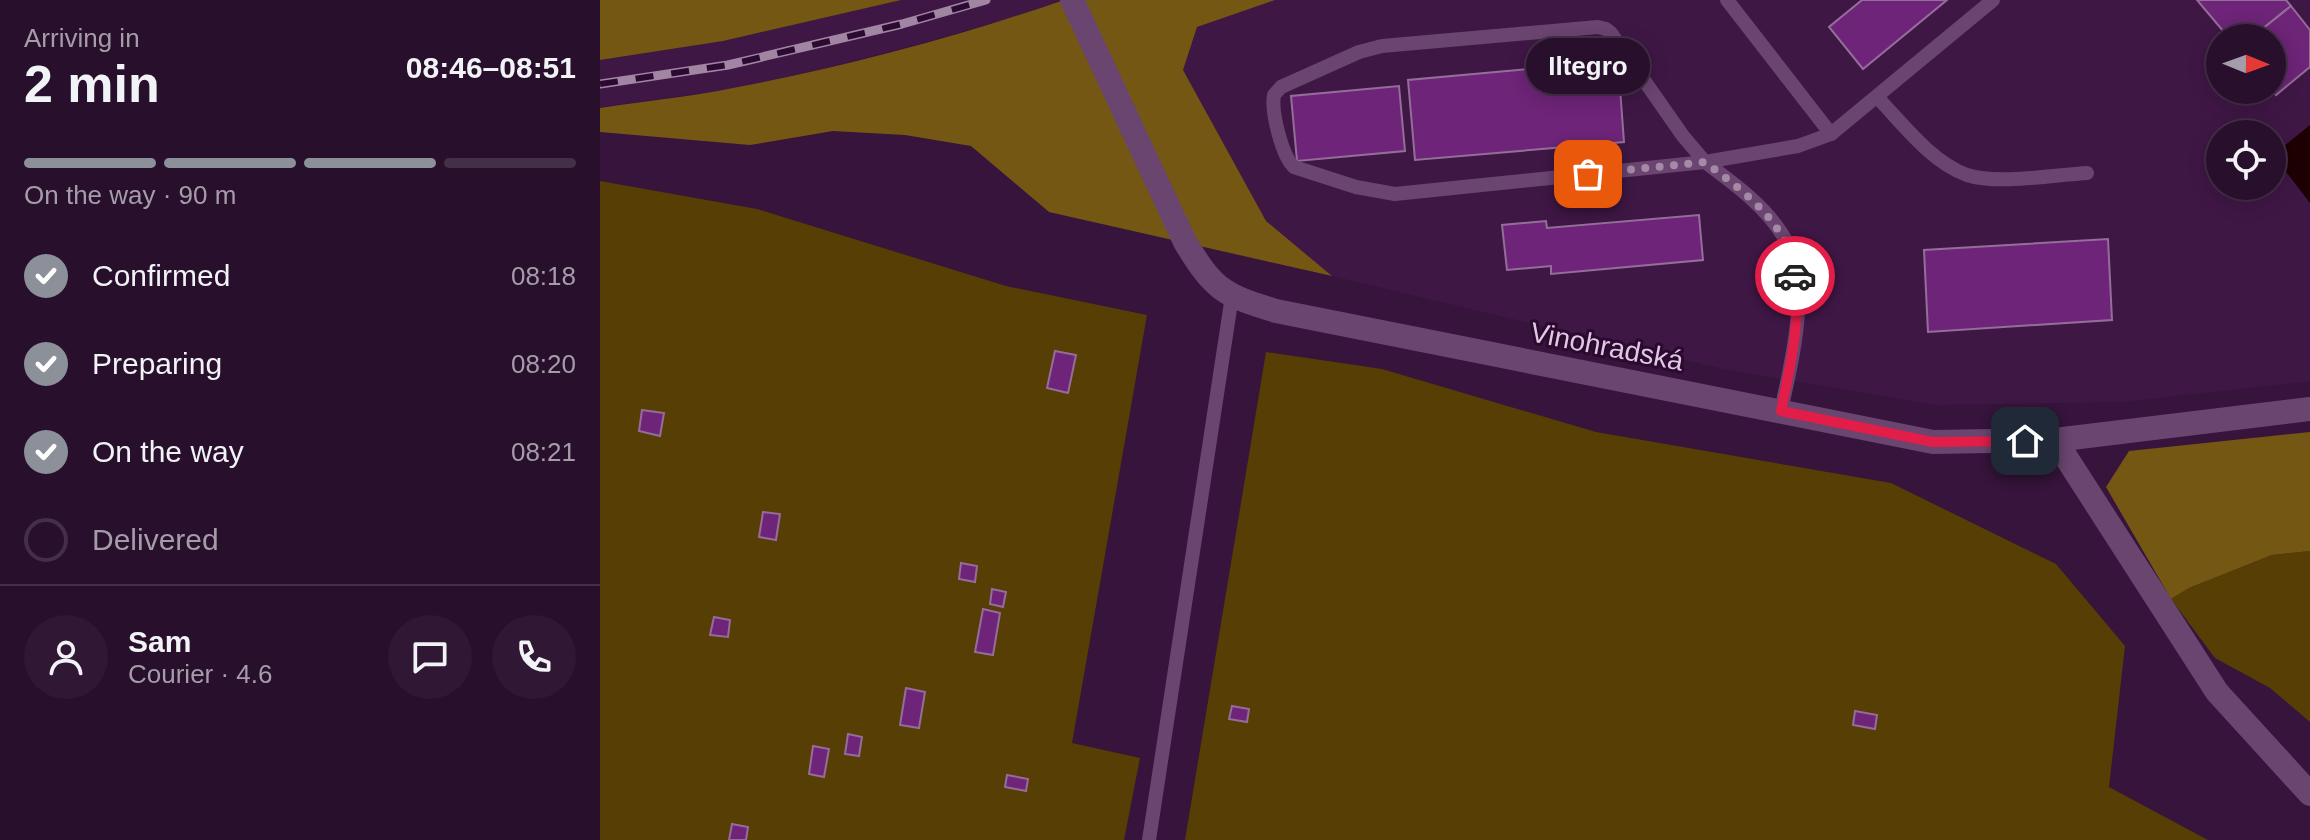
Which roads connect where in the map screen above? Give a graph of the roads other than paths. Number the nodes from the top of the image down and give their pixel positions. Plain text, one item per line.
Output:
1 (1072, 0) edge
2 (1727, 0) edge
3 (1993, 0) edge
4 (1877, 97) junction
5 (1831, 134) junction
6 (1705, 162) junction
7 (2087, 173) dead end
8 (1232, 296) junction
9 (2310, 409) edge
10 (1781, 411) junction
11 (2055, 440) junction
12 (2310, 794) edge
13 (1149, 840) edge

1 - 8 street, Vinohradská
2 - 5 lane
3 - 4 lane
4 - 5 lane
4 - 7 lane
5 - 6 lane
6 - 6 lane
6 - 10 lane
8 - 10 street, Vinohradská
8 - 13 lane
9 - 11 street, Vinohradská
10 - 11 street, Vinohradská
11 - 12 street

